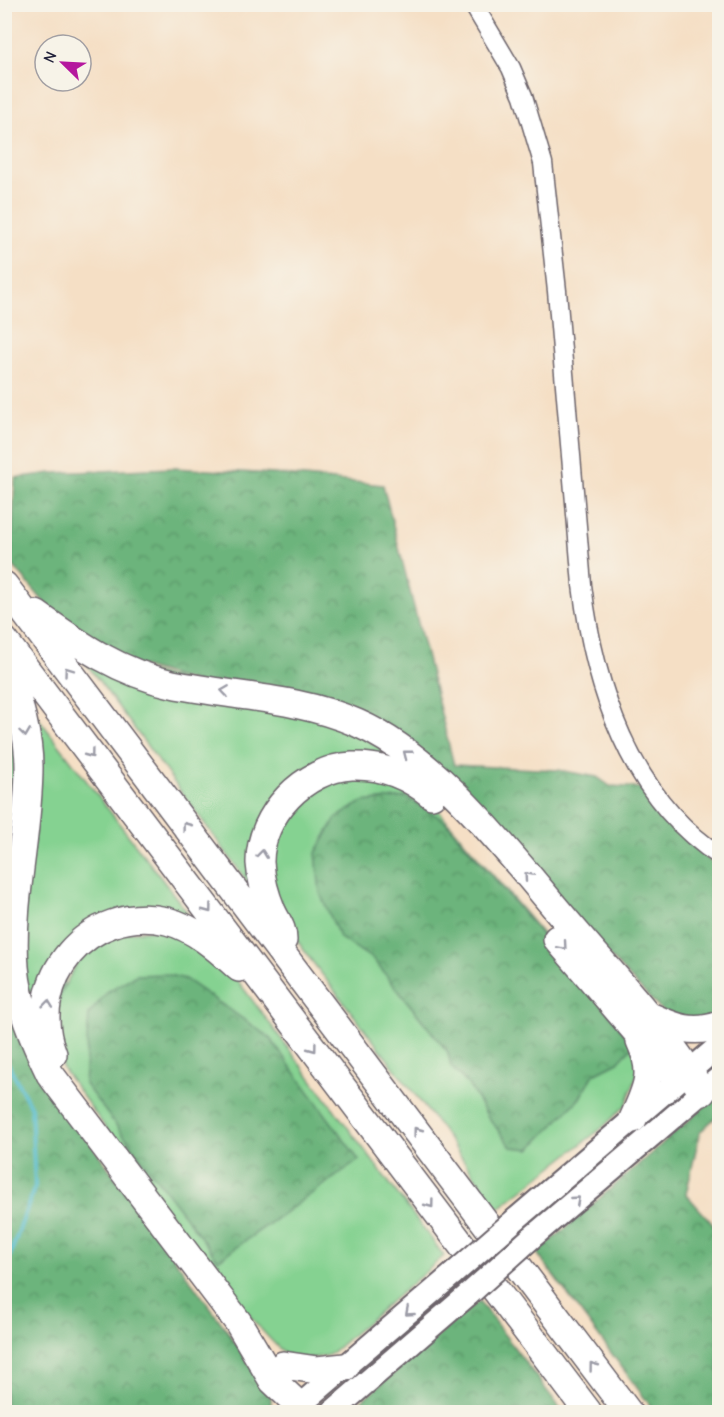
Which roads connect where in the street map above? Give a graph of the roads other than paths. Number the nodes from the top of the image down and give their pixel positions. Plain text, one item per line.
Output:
1 (473, 4) edge
2 (10, 592) edge
3 (4, 640) edge
4 (4, 656) edge
5 (720, 856) edge
6 (284, 957) junction
7 (278, 1001) junction
8 (641, 1022) junction
9 (720, 1025) edge
10 (720, 1045) edge
11 (698, 1080) edge
12 (84, 1117) junction
13 (633, 1119) junction
14 (345, 1367) junction
15 (278, 1373) junction
16 (300, 1409) edge
17 (332, 1413) edge
18 (588, 1413) edge
19 (628, 1413) edge

1 - 5 street
6 -> 2 highway
8 -> 2 highway
3 -> 7 highway
4 -> 12 highway
6 -> 8 highway
19 -> 6 highway
12 -> 7 highway
7 -> 18 highway
8 - 9 highway
8 - 11 highway
8 - 13 highway
10 - 11 main road
11 - 13 main road
17 -> 11 main road, bridge
12 - 15 highway
13 -> 14 main road, bridge
14 - 15 highway
14 - 16 main road
15 - 16 highway

